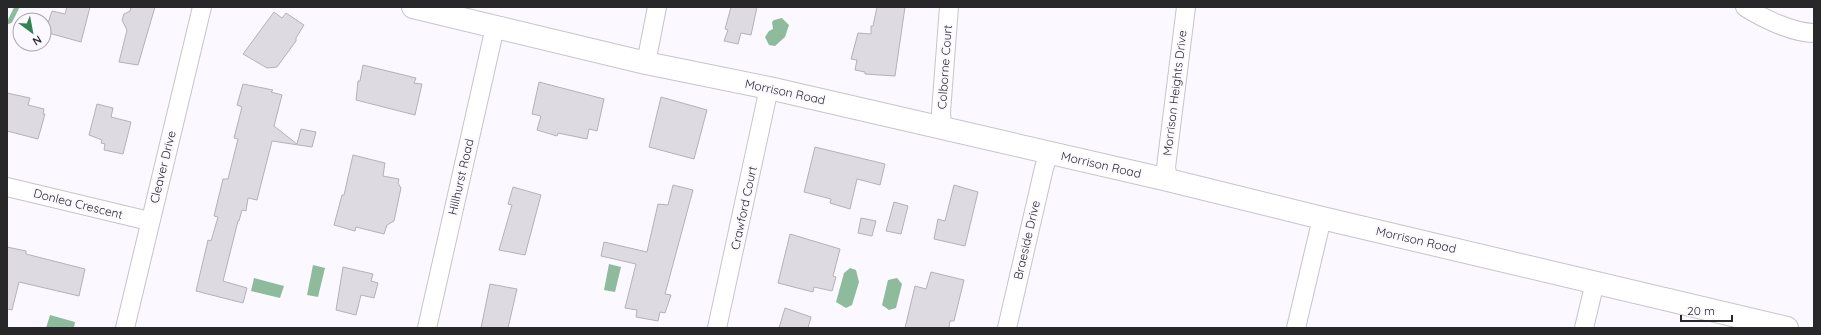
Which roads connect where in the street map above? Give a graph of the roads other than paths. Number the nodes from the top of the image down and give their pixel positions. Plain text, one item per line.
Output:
1 (202, 7) edge
2 (413, 7) edge
3 (657, 7) edge
4 (949, 7) edge
5 (1186, 7) edge
6 (1745, 7) edge
7 (495, 27) junction
8 (1814, 33) edge
9 (646, 62) junction
10 (769, 88) junction
11 (942, 127) junction
12 (1049, 153) junction
13 (1168, 180) junction
14 (7, 187) edge
15 (1322, 218) junction
16 (150, 222) junction
17 (1595, 282) junction
18 (125, 328) edge
19 (427, 328) edge
20 (717, 328) edge
21 (1007, 328) edge
22 (1296, 328) edge
23 (1584, 328) edge
24 (1787, 328) edge

1 - 16 street, Cleaver Drive
2 - 7 street, Morrison Road
3 - 9 street
4 - 11 street, Colborne Court
5 - 13 street, Morrison Heights Drive
6 - 8 street
7 - 9 street, Morrison Road
7 - 19 street, Hillhurst Road
9 - 10 street, Morrison Road
10 - 11 street, Morrison Road
10 - 20 street, Crawford Court
11 - 12 street, Morrison Road
12 - 13 street, Morrison Road
12 - 21 street, Braeside Drive
13 - 15 street, Morrison Road
14 - 16 street, Donlea Crescent
15 - 17 street, Morrison Road
15 - 22 street
16 - 18 street, Cleaver Drive
17 - 23 street
17 - 24 street, Morrison Road

